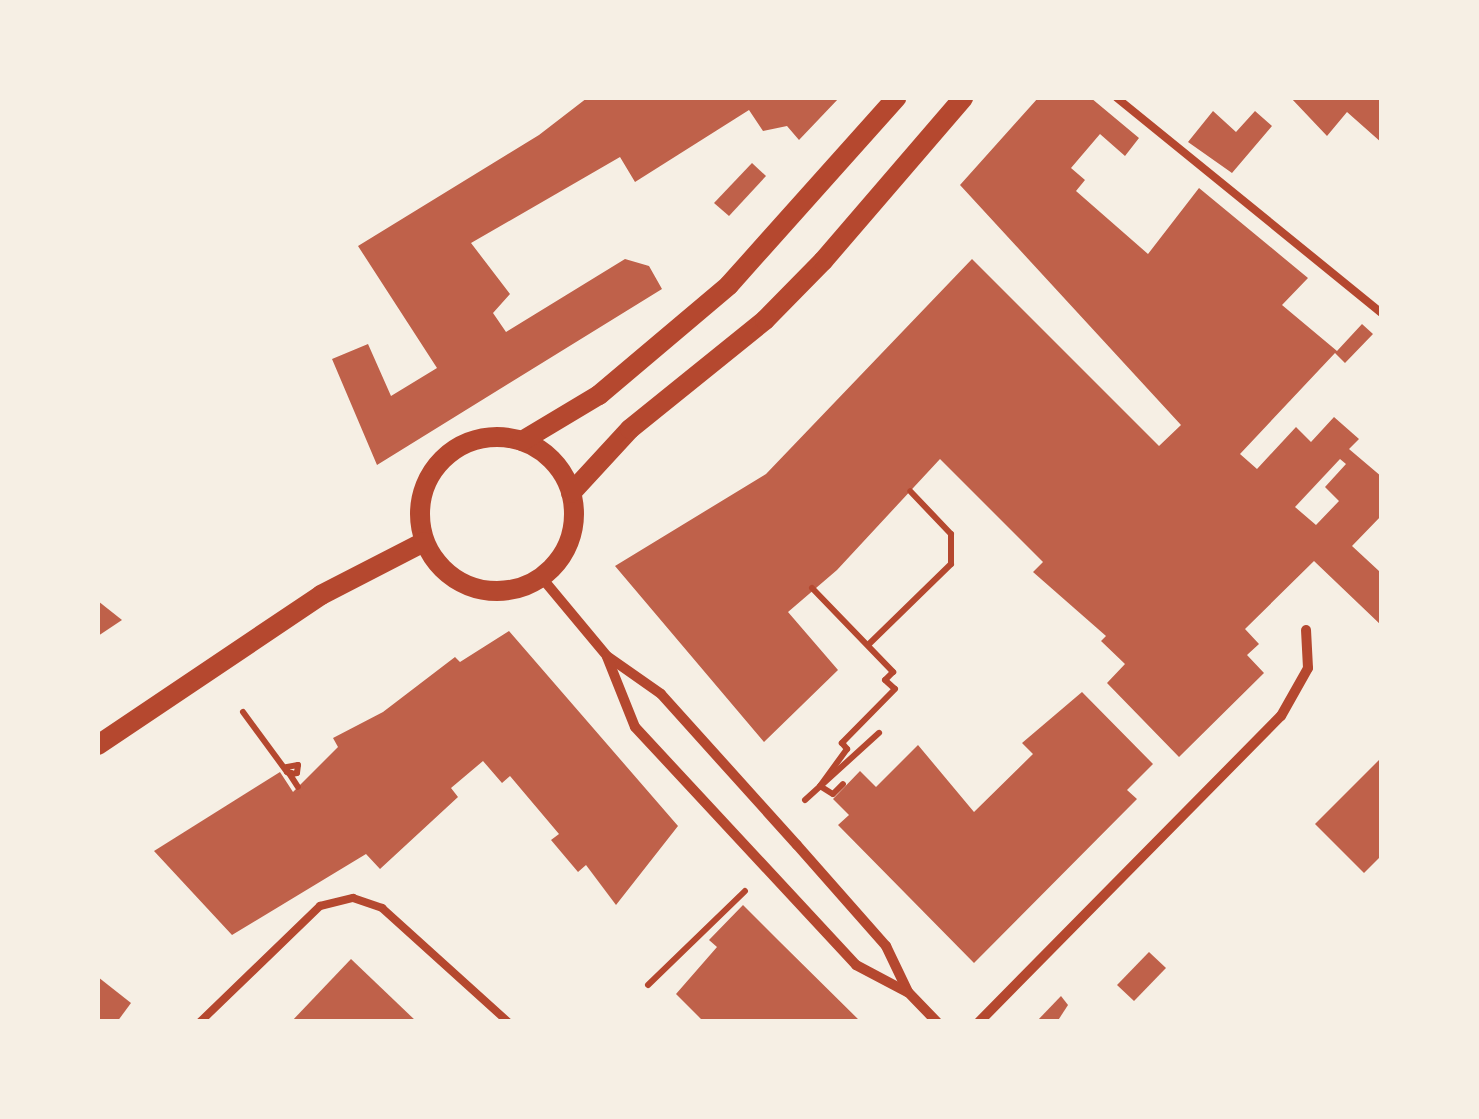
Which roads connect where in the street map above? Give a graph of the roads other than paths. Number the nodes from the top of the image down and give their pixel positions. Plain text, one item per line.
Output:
1 (896, 98) edge
2 (963, 98) edge
3 (1117, 98) edge
4 (1382, 313) edge
5 (522, 441) junction
6 (571, 493) junction
7 (424, 542) junction
8 (542, 578) junction
9 (1306, 630) dead end
10 (606, 656) junction
11 (98, 745) edge
12 (908, 992) junction
13 (200, 1022) edge
14 (508, 1022) edge
15 (937, 1022) edge
16 (979, 1022) edge

1 - 5 main road
2 - 6 main road
3 - 4 lane
5 - 6 main road
5 - 7 main road
6 - 8 main road
7 - 8 main road
7 - 11 main road
8 - 10 street
9 - 16 street
10 - 12 street
10 - 12 street
12 - 15 street
13 - 14 lane

